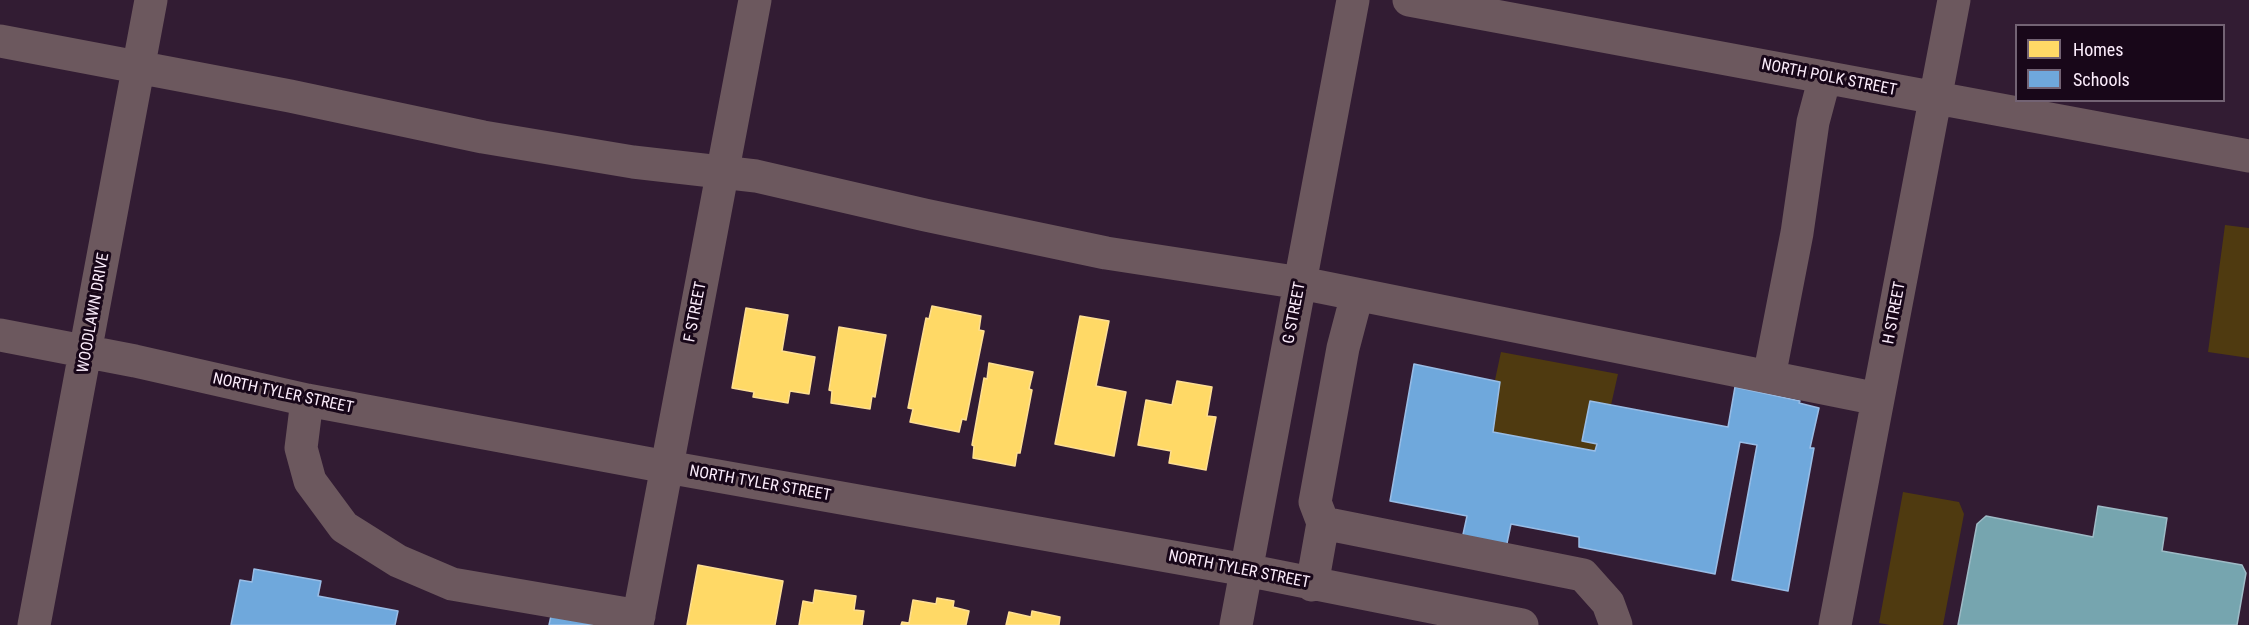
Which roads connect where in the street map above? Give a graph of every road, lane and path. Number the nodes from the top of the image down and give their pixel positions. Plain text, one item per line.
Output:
1 (151, 0) edge
2 (755, 0) edge
3 (1353, 0) edge
4 (1409, 0) edge
5 (1954, 0) edge
6 (0, 41) edge
7 (139, 67) junction
8 (1825, 77) junction
9 (1936, 98) junction
10 (2249, 156) edge
11 (722, 172) junction
12 (1301, 283) junction
13 (1357, 295) junction
14 (0, 335) edge
15 (87, 352) junction
16 (1769, 377) junction
17 (1878, 399) junction
18 (306, 400) junction
19 (667, 467) junction
20 (1323, 523) junction
21 (1246, 570) junction
22 (1312, 585) junction
23 (638, 620) edge
24 (34, 625) edge
25 (1236, 625) edge
26 (1522, 625) edge
27 (1617, 625) edge
28 (1835, 625) edge

1 - 7 street, WOODLAWN DRIVE
2 - 11 street, F STREET
3 - 12 street, G STREET
4 - 8 street, NORTH POLK STREET
5 - 9 street, H STREET
6 - 7 street
7 - 11 street
7 - 15 street, WOODLAWN DRIVE
8 - 9 street, NORTH POLK STREET
8 - 16 street
9 - 10 street, NORTH POLK STREET
9 - 17 street, H STREET
11 - 12 street
11 - 19 street, F STREET
12 - 13 street
12 - 21 street, G STREET
13 - 16 street
13 - 20 street
14 - 15 street, NORTH TYLER STREET
15 - 18 street, NORTH TYLER STREET
15 - 24 street, WOODLAWN DRIVE
16 - 17 street
17 - 28 street, H STREET
18 - 19 street, NORTH TYLER STREET
18 - 23 street
19 - 21 street, NORTH TYLER STREET
19 - 23 street, F STREET
20 - 22 street
20 - 27 street
21 - 22 street, NORTH TYLER STREET
21 - 25 street, G STREET
22 - 26 street, NORTH TYLER STREET

